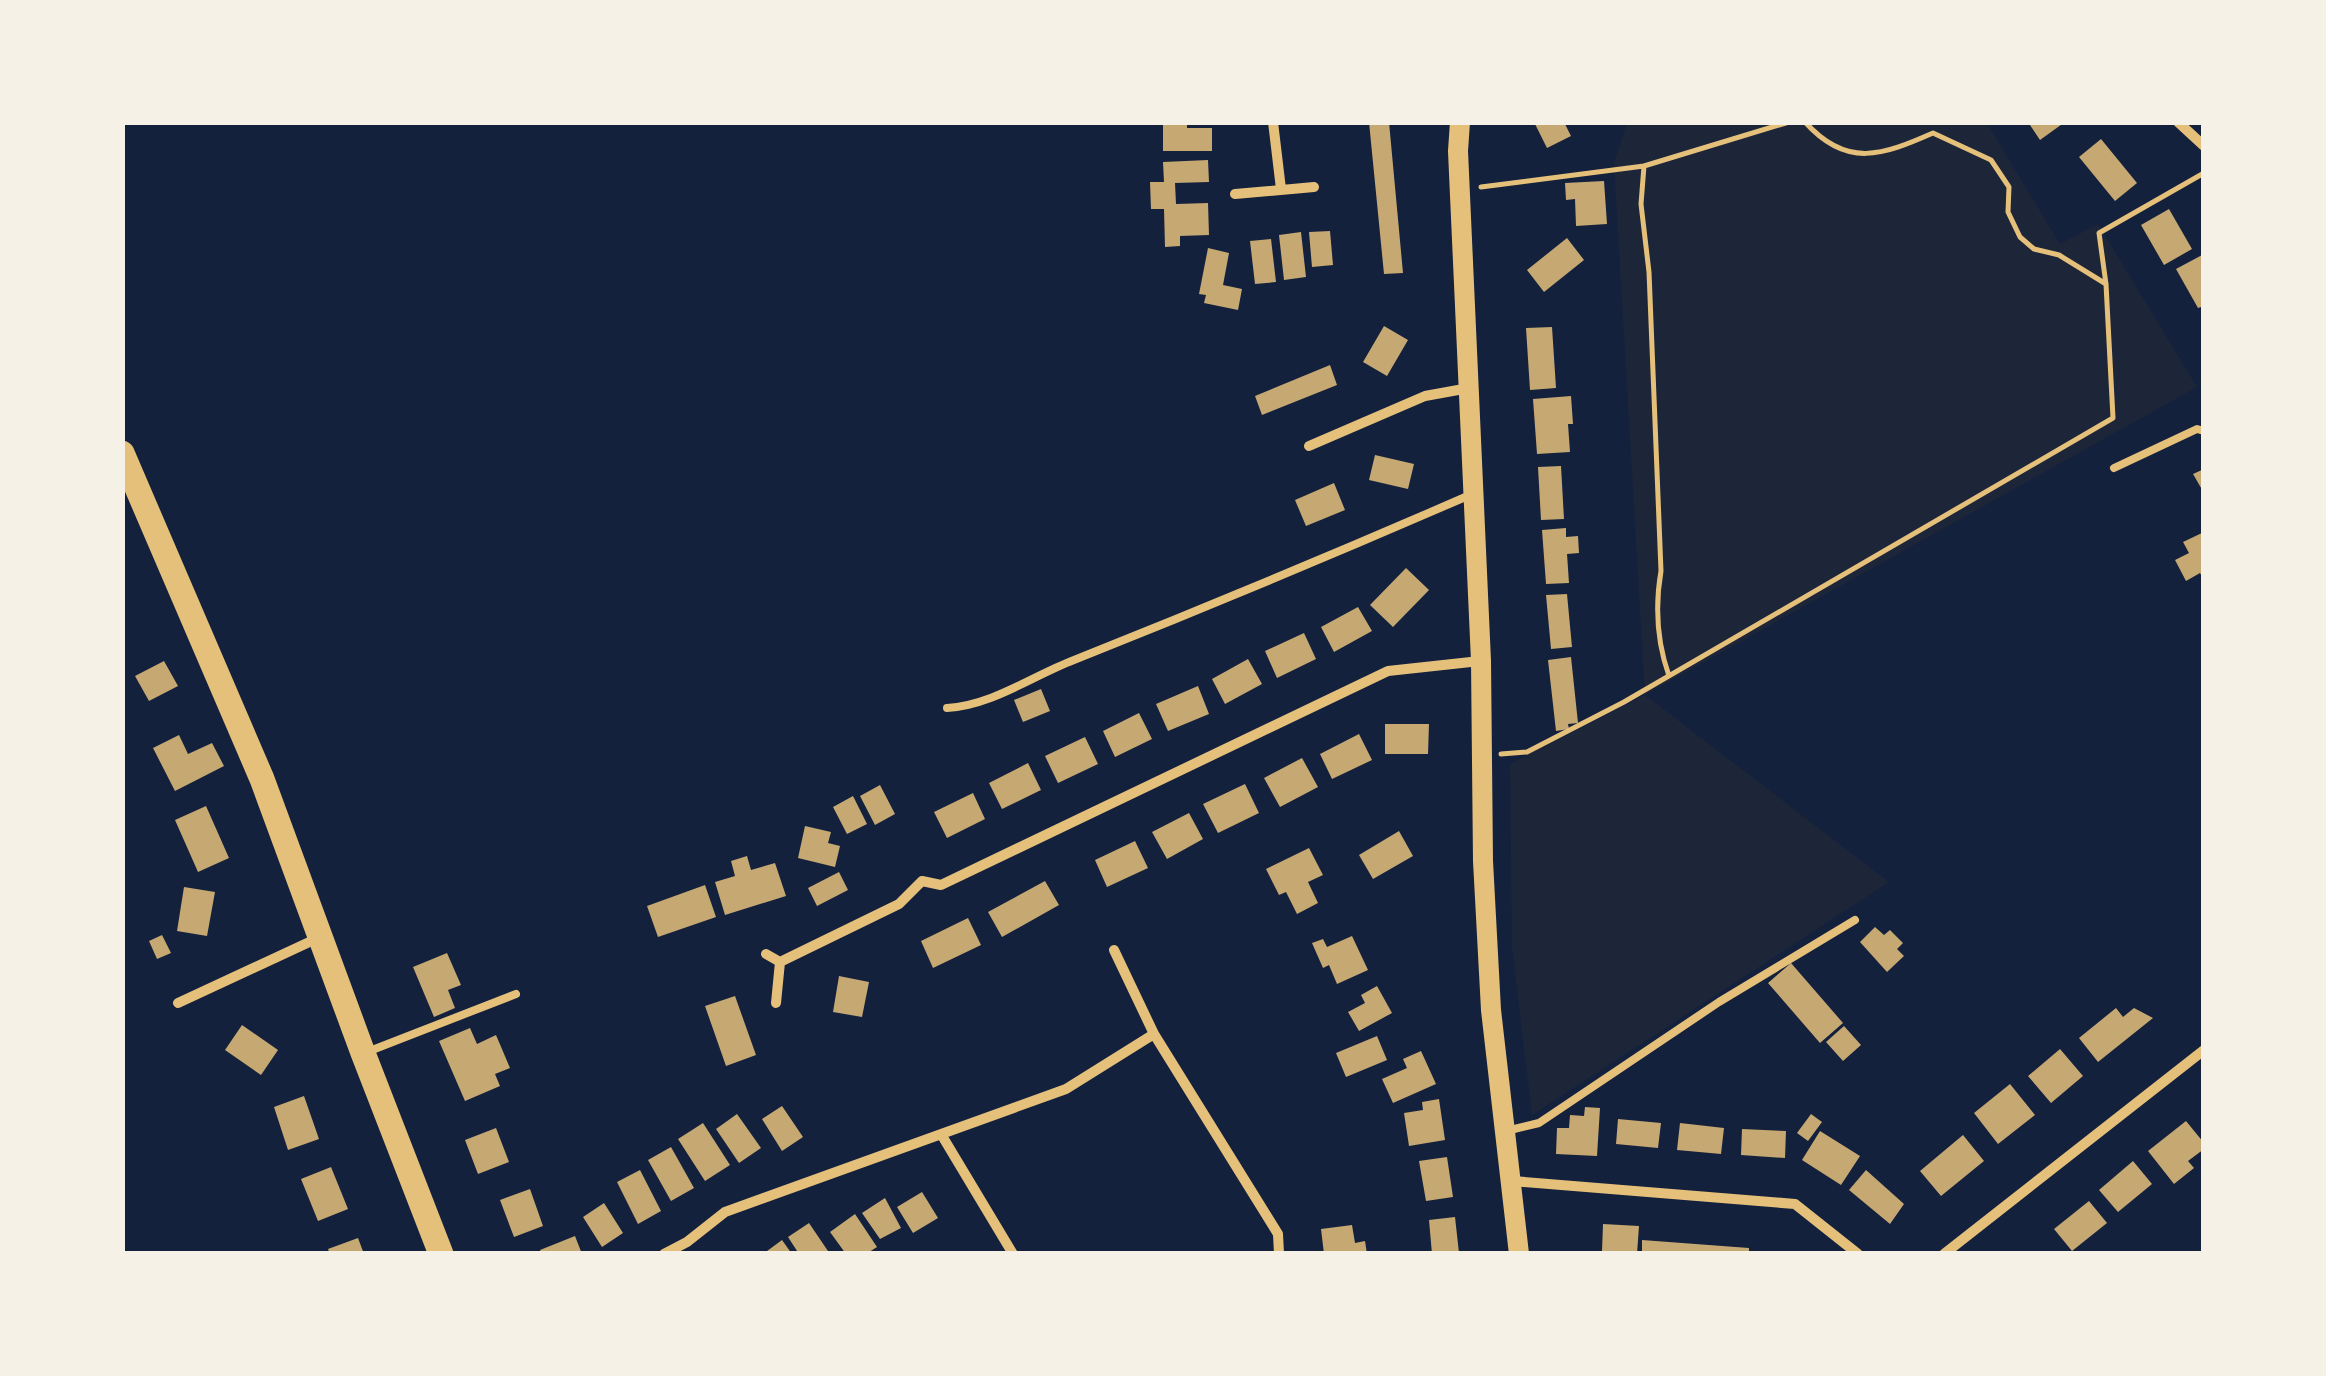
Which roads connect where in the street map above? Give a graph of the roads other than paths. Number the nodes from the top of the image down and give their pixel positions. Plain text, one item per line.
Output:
1 (1273, 122) edge
2 (1460, 122) edge
3 (2178, 122) edge
4 (2204, 146) edge
5 (1314, 187) dead end
6 (1282, 190) junction
7 (1235, 194) dead end
8 (1470, 388) junction
9 (2204, 431) edge
10 (1309, 446) dead end
11 (122, 452) edge
12 (2114, 468) dead end
13 (1474, 494) junction
14 (1481, 661) junction
15 (947, 708) dead end
16 (1855, 920) dead end
17 (321, 936) junction
18 (1114, 950) dead end
19 (766, 954) dead end
20 (780, 962) junction
21 (516, 994) dead end
22 (178, 1003) dead end
23 (776, 1003) dead end
24 (1154, 1034) junction
25 (2204, 1050) edge
26 (363, 1053) junction
27 (1506, 1131) junction
28 (941, 1134) junction
29 (1512, 1181) junction
30 (687, 1242) junction
31 (441, 1254) edge
32 (664, 1254) edge
33 (696, 1254) edge
34 (1014, 1254) edge
35 (1279, 1254) edge
36 (1519, 1254) edge
37 (1858, 1254) edge
38 (1944, 1254) edge

1 - 6 street
2 - 8 main road
3 - 4 street
5 - 6 street
6 - 7 street
8 - 10 street
8 - 13 main road
9 - 12 lane
11 - 17 highway
13 - 14 main road
13 - 15 lane
14 - 20 street
14 - 27 main road
16 - 27 lane
17 - 22 street
17 - 26 highway
18 - 24 street
19 - 20 street
20 - 23 street
21 - 26 lane
24 - 28 street
24 - 35 street
25 - 38 street
26 - 31 highway
27 - 29 main road
28 - 30 street
28 - 34 street
29 - 36 main road
29 - 37 street
30 - 32 street
30 - 33 street

